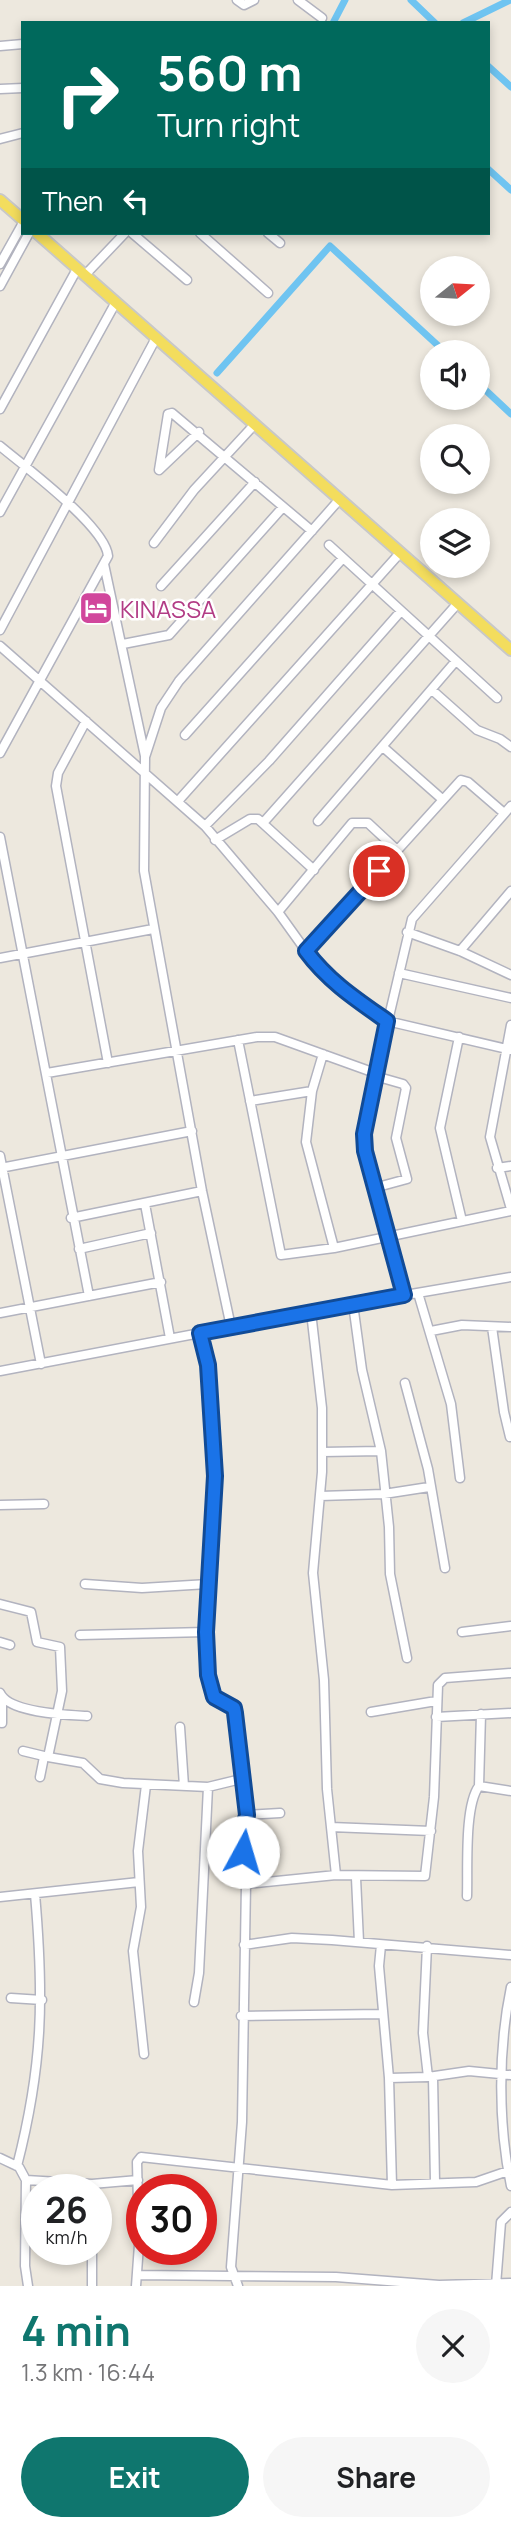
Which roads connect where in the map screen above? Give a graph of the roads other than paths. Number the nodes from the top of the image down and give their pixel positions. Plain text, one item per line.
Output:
1 (237, 0) edge
2 (254, 0) edge
3 (298, 0) edge
4 (322, 18) dead end
5 (21, 44) edge
6 (0, 46) edge
7 (21, 88) edge
8 (0, 89) edge
9 (21, 134) edge
10 (0, 139) edge
11 (0, 200) edge
12 (21, 219) edge
13 (21, 225) edge
14 (28, 235) edge
15 (39, 235) edge
16 (123, 235) edge
17 (134, 235) edge
18 (202, 235) edge
19 (270, 235) edge
20 (280, 243) dead end
21 (0, 264) edge
22 (81, 272) junction
23 (187, 280) dead end
24 (0, 286) edge
25 (268, 293) dead end
26 (116, 302) junction
27 (156, 338) junction
28 (0, 409) edge
29 (255, 424) junction
30 (199, 432) junction
31 (0, 446) edge
32 (226, 456) junction
33 (26, 467) junction
34 (255, 482) junction
35 (339, 499) junction
36 (68, 504) junction
37 (283, 507) junction
38 (0, 512) edge
39 (312, 530) junction
40 (154, 543) dead end
41 (329, 545) dead end
42 (400, 553) junction
43 (343, 558) junction
44 (104, 564) junction
45 (371, 582) junction
46 (161, 586) dead end
47 (458, 603) junction
48 (401, 611) junction
49 (0, 630) edge
50 (429, 637) junction
51 (123, 644) junction
52 (0, 646) edge
53 (511, 650) edge
54 (455, 662) junction
55 (39, 681) junction
56 (432, 690) junction
57 (497, 698) dead end
58 (86, 721) junction
59 (186, 735) dead end
60 (383, 747) junction
61 (511, 747) edge
62 (0, 753) edge
63 (145, 757) junction
64 (145, 772) junction
65 (442, 799) junction
66 (178, 800) junction
67 (511, 806) edge
68 (504, 813) junction
69 (317, 821) dead end
70 (263, 823) junction
71 (205, 826) junction
72 (0, 837) edge
73 (215, 841) junction
74 (397, 850) junction
75 (314, 870) junction
76 (511, 891) edge
77 (278, 912) junction
78 (153, 929) junction
79 (407, 932) junction
80 (84, 942) junction
81 (306, 951) junction
82 (460, 951) junction
83 (21, 954) junction
84 (0, 958) edge
85 (399, 973) junction
86 (511, 975) edge
87 (511, 998) edge
88 (387, 1021) junction
89 (511, 1025) edge
90 (459, 1037) junction
91 (238, 1040) junction
92 (177, 1049) junction
93 (509, 1050) edge
94 (323, 1054) junction
95 (108, 1063) junction
96 (47, 1073) junction
97 (375, 1074) junction
98 (312, 1091) junction
99 (250, 1101) junction
100 (192, 1131) junction
101 (0, 1156) edge
102 (59, 1156) junction
103 (511, 1166) edge
104 (1, 1168) edge
105 (497, 1168) junction
106 (374, 1188) junction
107 (202, 1191) junction
108 (145, 1204) junction
109 (511, 1210) edge
110 (71, 1218) junction
111 (462, 1221) junction
112 (152, 1233) junction
113 (389, 1236) junction
114 (334, 1248) junction
115 (79, 1250) junction
116 (511, 1277) edge
117 (161, 1282) junction
118 (418, 1293) junction
119 (404, 1295) junction
120 (89, 1296) junction
121 (353, 1304) junction
122 (31, 1307) junction
123 (311, 1312) junction
124 (0, 1313) edge
125 (231, 1327) junction
126 (492, 1327) junction
127 (511, 1327) edge
128 (431, 1331) junction
129 (200, 1333) junction
130 (170, 1338) junction
131 (41, 1364) junction
132 (0, 1371) edge
133 (405, 1383) dead end
134 (510, 1437) edge
135 (381, 1451) junction
136 (322, 1452) junction
137 (460, 1478) dead end
138 (429, 1487) junction
139 (383, 1494) junction
140 (320, 1496) junction
141 (44, 1504) dead end
142 (0, 1505) edge
143 (445, 1568) dead end
144 (85, 1584) dead end
145 (208, 1584) junction
146 (0, 1604) edge
147 (511, 1626) edge
148 (206, 1632) junction
149 (462, 1632) dead end
150 (80, 1635) dead end
151 (0, 1642) edge
152 (10, 1645) dead end
153 (407, 1658) dead end
154 (511, 1673) edge
155 (1, 1696) edge
156 (436, 1701) junction
157 (371, 1712) dead end
158 (511, 1713) edge
159 (481, 1714) junction
160 (57, 1715) junction
161 (87, 1716) dead end
162 (436, 1717) junction
163 (2, 1723) dead end
164 (180, 1727) dead end
165 (23, 1751) dead end
166 (46, 1757) junction
167 (40, 1777) dead end
168 (245, 1778) junction
169 (146, 1785) junction
170 (184, 1786) junction
171 (480, 1786) junction
172 (208, 1787) junction
173 (511, 1791) edge
174 (280, 1813) dead end
175 (247, 1815) junction
176 (331, 1827) junction
177 (431, 1831) junction
178 (336, 1875) junction
179 (356, 1878) junction
180 (139, 1882) junction
181 (246, 1884) junction
182 (35, 1894) junction
183 (467, 1896) dead end
184 (0, 1897) edge
185 (359, 1942) junction
186 (244, 1945) junction
187 (382, 1945) junction
188 (427, 1946) junction
189 (511, 1955) edge
190 (511, 1987) edge
191 (11, 1998) dead end
192 (42, 2000) junction
193 (194, 2001) dead end
194 (382, 2014) junction
195 (241, 2016) junction
196 (144, 2054) dead end
197 (507, 2075) edge
198 (430, 2077) junction
199 (389, 2078) junction
200 (0, 2158) edge
201 (17, 2166) junction
202 (236, 2166) junction
203 (508, 2171) junction
204 (22, 2174) edge
205 (138, 2174) edge
206 (435, 2182) junction
207 (392, 2185) junction
208 (511, 2186) edge
209 (511, 2212) edge
210 (25, 2265) edge
211 (92, 2265) edge
212 (137, 2265) edge
213 (137, 2275) junction
214 (234, 2276) junction
215 (298, 2282) edge
216 (496, 2283) edge
217 (511, 2283) edge
218 (439, 2285) edge
219 (28, 2286) edge
220 (92, 2286) edge
221 (136, 2286) edge
222 (238, 2286) edge

1 - 2 street
3 - 4 street
5 - 6 street
7 - 8 street
9 - 10 street
11 - 12 main road
13 - 21 street
14 - 24 street
15 - 22 main road
16 - 22 street
17 - 23 street
18 - 25 street
19 - 20 street
22 - 26 main road
22 - 28 street
26 - 27 main road
26 - 33 street
27 - 29 main road
27 - 36 street
29 - 32 street
29 - 35 main road
30 - 30 street
30 - 32 street
31 - 33 street
32 - 34 street
32 - 40 street
33 - 36 street
33 - 38 street
34 - 37 street
34 - 46 street
35 - 39 street
35 - 42 main road
36 - 44 street
36 - 49 street
37 - 39 street
37 - 51 street
39 - 63 street
41 - 43 street
42 - 45 street
42 - 47 main road
43 - 45 street
43 - 59 street
44 - 51 street
44 - 55 street
45 - 48 street
45 - 66 street
47 - 50 street
47 - 53 main road
48 - 50 street
48 - 71 street
50 - 54 street
50 - 70 street
51 - 63 street
52 - 55 street
54 - 56 street
54 - 57 street
55 - 58 street
55 - 62 street
56 - 60 street
56 - 61 street
58 - 64 street
58 - 80 street
60 - 65 street
60 - 69 street
63 - 64 street
64 - 66 street
64 - 78 street
65 - 68 street
65 - 74 street
66 - 71 street
67 - 68 street
68 - 79 street
70 - 73 street
70 - 75 street
71 - 73 street
72 - 83 street
73 - 77 street
74 - 75 street
74 - 81 street
75 - 77 street
76 - 82 street
77 - 81 street
78 - 80 street
78 - 92 street
79 - 82 street
79 - 85 street
80 - 83 street
80 - 95 street
81 - 88 street
82 - 86 street
83 - 84 street
83 - 96 street
85 - 87 street
85 - 88 street
88 - 90 street
88 - 97 street
89 - 93 street
90 - 93 street
90 - 111 street
91 - 92 street
91 - 94 street
91 - 99 street
92 - 95 street
92 - 100 street
93 - 105 street
94 - 97 street
94 - 98 street
95 - 96 street
96 - 102 street
97 - 106 street
97 - 106 street
98 - 99 street
98 - 114 street
99 - 114 street
100 - 102 street
100 - 107 street
101 - 104 street
102 - 104 street
102 - 110 street
103 - 105 street
104 - 122 street
105 - 109 street
106 - 113 street
107 - 108 street
107 - 125 street
108 - 110 street
108 - 112 street
109 - 111 street
110 - 115 street
111 - 113 street
112 - 115 street
112 - 117 street
113 - 114 street
113 - 119 street
115 - 120 street
116 - 118 street
117 - 120 street
117 - 130 street
118 - 119 street
118 - 128 street
119 - 121 street
120 - 122 street
121 - 123 street
121 - 135 street
122 - 124 street
122 - 131 street
123 - 125 street
123 - 136 street
125 - 129 street
126 - 127 street
126 - 128 street
126 - 134 street
128 - 137 street
129 - 130 street
129 - 145 street
130 - 131 street
131 - 132 street
133 - 138 street
135 - 136 street
135 - 139 street
136 - 140 street
138 - 139 street
138 - 143 street
139 - 140 street
139 - 153 street
140 - 176 street
141 - 142 street
144 - 145 street
145 - 148 street
146 - 160 street
147 - 149 street
148 - 150 street
148 - 168 street
151 - 152 street
154 - 156 street
155 - 160 street
155 - 163 street
156 - 157 street
156 - 162 street
158 - 159 street
159 - 162 street
159 - 171 street
160 - 161 street
160 - 166 street
162 - 177 street
164 - 170 street
165 - 166 street
166 - 167 street
166 - 169 street
168 - 172 street
168 - 175 street
169 - 170 street
169 - 180 street
170 - 172 street
171 - 173 street
171 - 183 street
172 - 193 street
174 - 175 street
175 - 181 street
176 - 177 street
176 - 178 street
177 - 179 street
178 - 179 street
178 - 181 street
179 - 185 street
180 - 182 street
180 - 196 street
181 - 186 street
182 - 184 street
182 - 192 street
185 - 186 street
185 - 187 street
186 - 195 street
187 - 188 street
187 - 194 street
188 - 189 street
188 - 198 street
190 - 197 street
191 - 192 street
192 - 201 street
194 - 195 street
194 - 199 street
195 - 202 street
197 - 198 street
197 - 203 street
198 - 199 street
198 - 206 street
199 - 207 street
200 - 201 street
201 - 204 street
202 - 205 street
202 - 207 street
202 - 214 street
203 - 206 street
203 - 208 street
206 - 207 street
209 - 216 street
210 - 219 street
211 - 220 street
212 - 213 street
213 - 214 street
213 - 221 street
214 - 215 street
214 - 222 street
215 - 218 street
216 - 217 street
216 - 218 street

